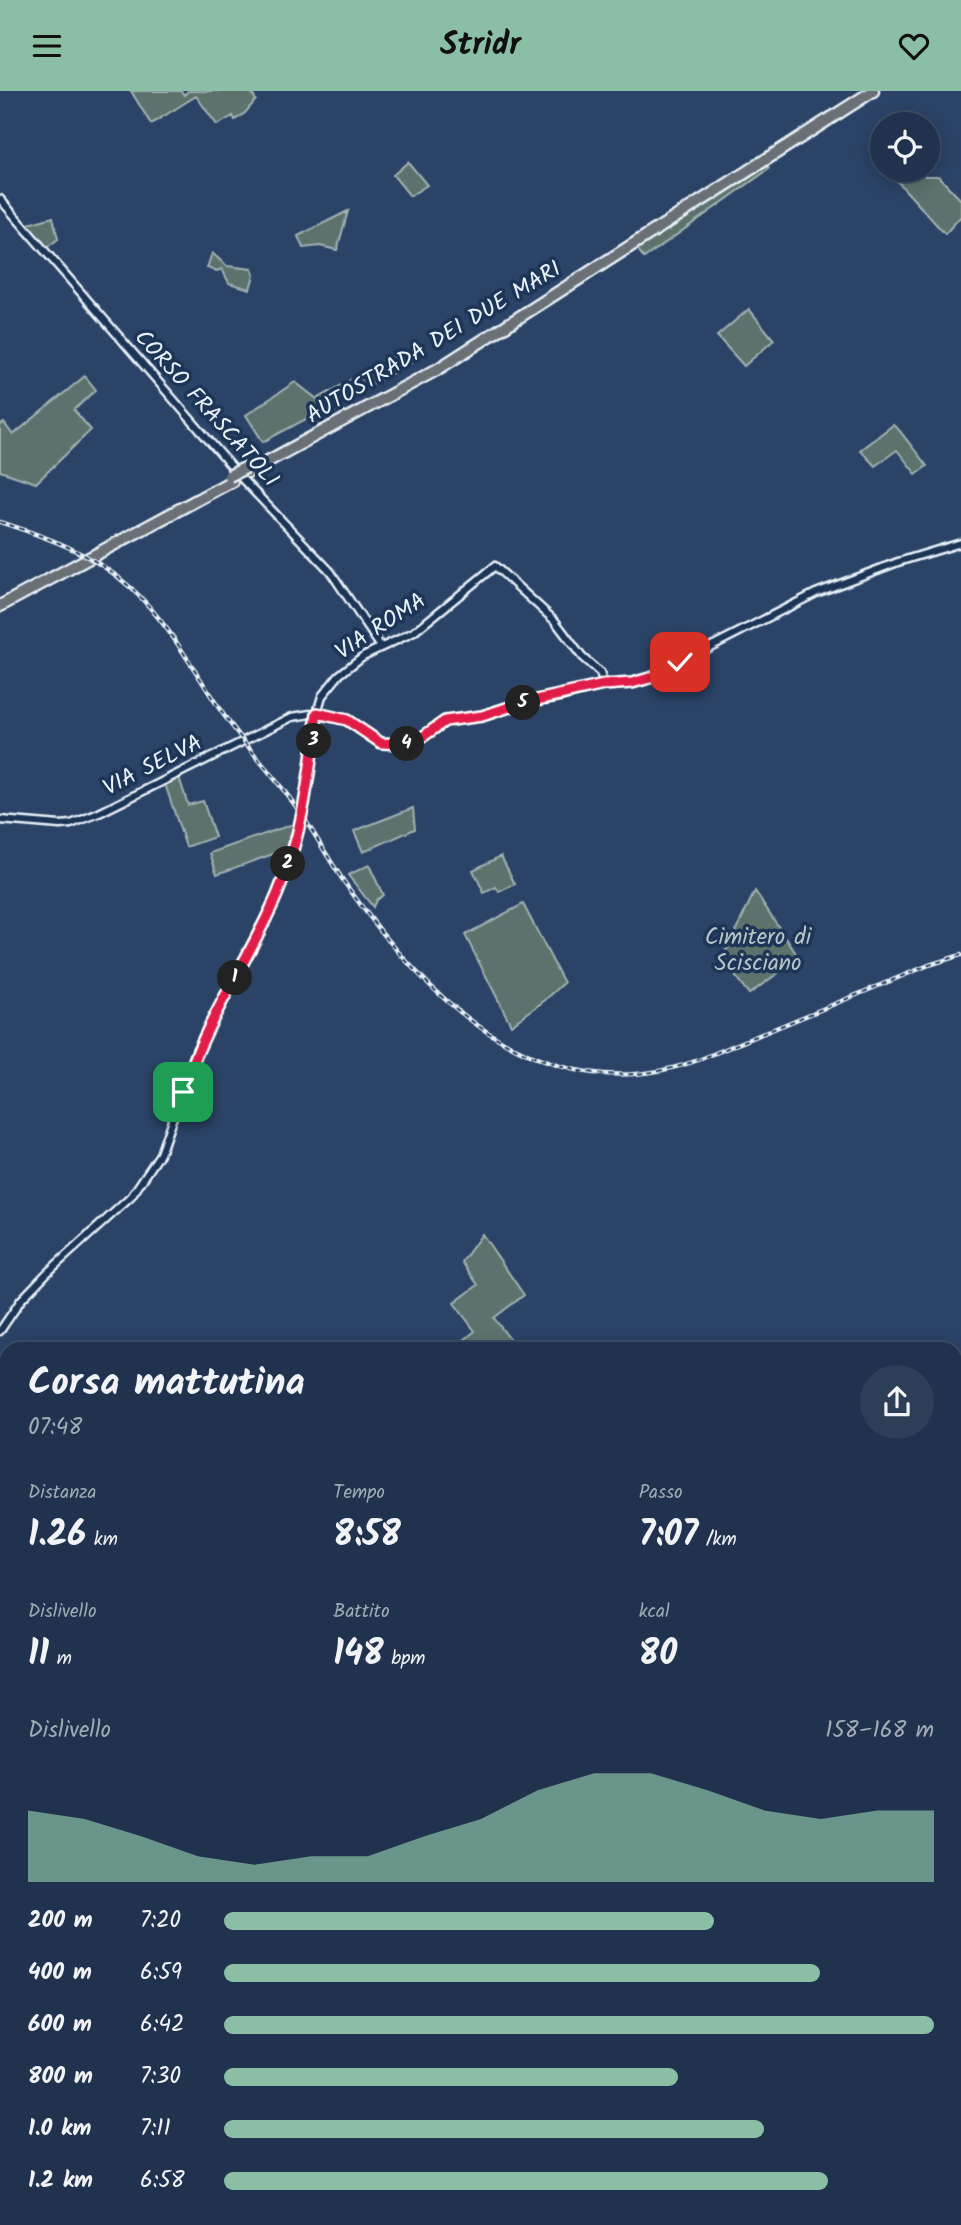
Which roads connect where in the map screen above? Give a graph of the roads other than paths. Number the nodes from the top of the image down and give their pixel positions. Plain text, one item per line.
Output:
1 (863, 91) edge
2 (873, 91) edge
3 (0, 199) edge
4 (435, 367) junction
5 (246, 473) junction
6 (232, 475) junction
7 (961, 543) edge
8 (0, 598) edge
9 (0, 606) edge
10 (381, 647) junction
11 (604, 685) junction
12 (317, 713) junction
13 (0, 820) edge
14 (0, 1331) edge

1 - 4 highway, AUTOSTRADA DEI DUE MARI
2 - 4 highway, AUTOSTRADA DEI DUE MARI
3 - 6 street, CORSO FRASCATOLI
4 - 5 highway, AUTOSTRADA DEI DUE MARI
5 - 6 highway, AUTOSTRADA DEI DUE MARI, bridge
5 - 10 street, CORSO FRASCATOLI
6 - 8 highway, AUTOSTRADA DEI DUE MARI
6 - 9 highway, AUTOSTRADA DEI DUE MARI
7 - 11 street
10 - 11 street, VIA ROMA
10 - 12 street, VIA ROMA
11 - 12 street
12 - 13 street, VIA SELVA
12 - 14 street

